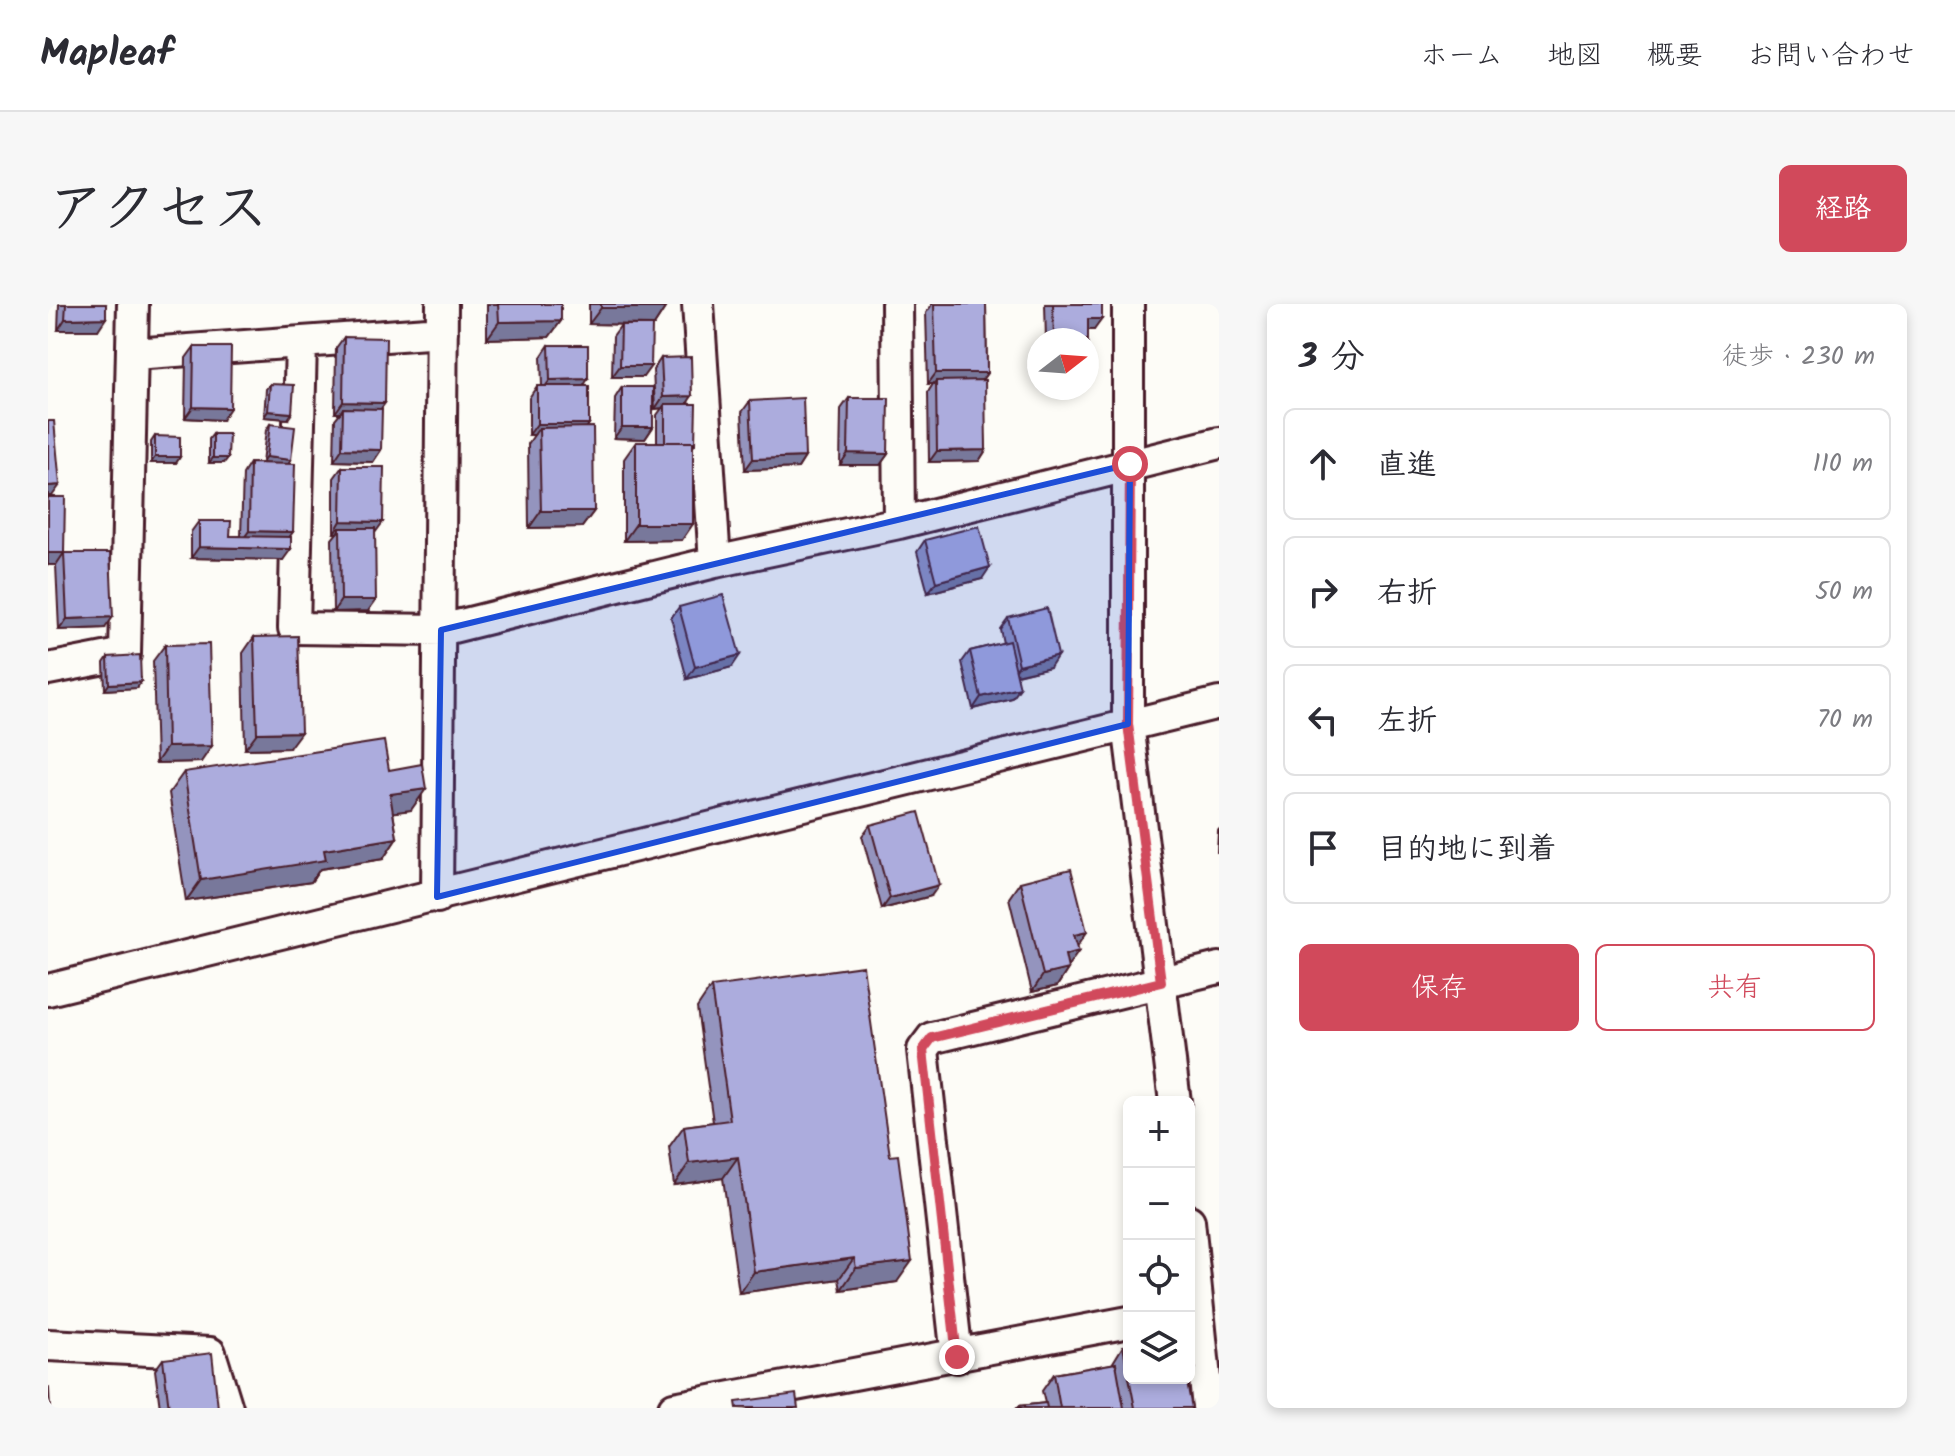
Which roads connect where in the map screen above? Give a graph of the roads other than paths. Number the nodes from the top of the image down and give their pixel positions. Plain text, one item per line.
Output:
1 (133, 304) edge
2 (698, 304) edge
3 (897, 304) edge
4 (1128, 304) edge
5 (442, 318) edge
6 (301, 342) junction
7 (133, 354) junction
8 (1219, 443) edge
9 (1130, 464) junction
10 (899, 523) junction
11 (715, 562) junction
12 (441, 630) junction
13 (48, 669) edge
14 (1219, 703) edge
15 (1128, 724) junction
16 (437, 897) junction
17 (1219, 968) edge
18 (1161, 982) junction
19 (48, 990) edge
20 (1174, 1096) edge
21 (1192, 1240) edge
22 (1202, 1307) edge
23 (1123, 1323) edge
24 (48, 1345) edge
25 (957, 1357) junction
26 (227, 1408) edge
27 (674, 1408) edge
28 (1208, 1408) edge

1 - 7 street
2 - 11 street
3 - 10 street
4 - 9 street
5 - 6 street
5 - 12 street
6 - 7 street
6 - 12 street
7 - 13 street
8 - 9 street
9 - 10 street
9 - 15 street
10 - 11 street
11 - 12 street
12 - 16 street
14 - 15 street
15 - 16 street
15 - 18 street
16 - 19 street
17 - 18 street
18 - 20 street
18 - 25 street
21 - 22 street
22 - 28 street
23 - 25 street
24 - 26 street
25 - 27 street

